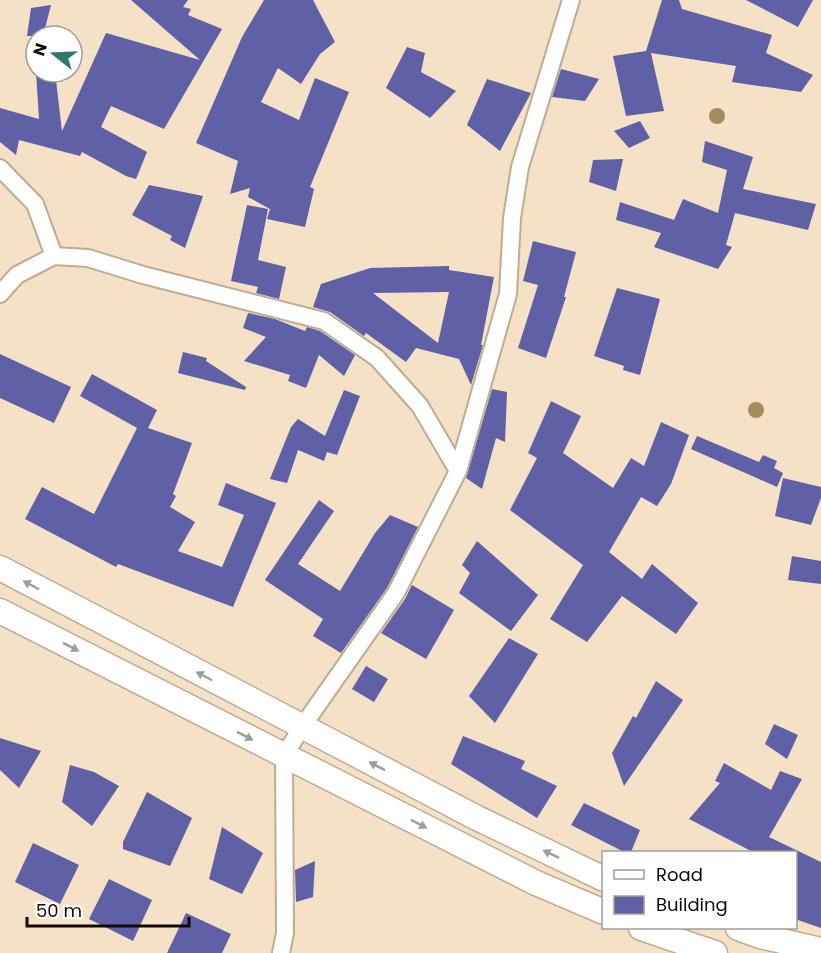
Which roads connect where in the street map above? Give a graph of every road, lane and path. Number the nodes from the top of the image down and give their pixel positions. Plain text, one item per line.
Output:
1 (571, 0) edge
2 (0, 168) edge
3 (54, 256) junction
4 (0, 294) edge
5 (458, 471) junction
6 (0, 568) edge
7 (0, 612) edge
8 (302, 727) junction
9 (284, 756) junction
10 (602, 879) edge
11 (602, 912) edge
12 (647, 929) edge
13 (743, 929) edge
14 (821, 950) edge
15 (282, 953) edge
16 (715, 953) edge

1 - 5 street
2 - 3 street
3 - 4 street
3 - 5 street
5 - 8 street
8 -> 6 street
7 -> 9 street
8 - 9 street
10 -> 8 street
9 -> 11 street
9 - 15 street
12 - 16 street
13 - 14 street

